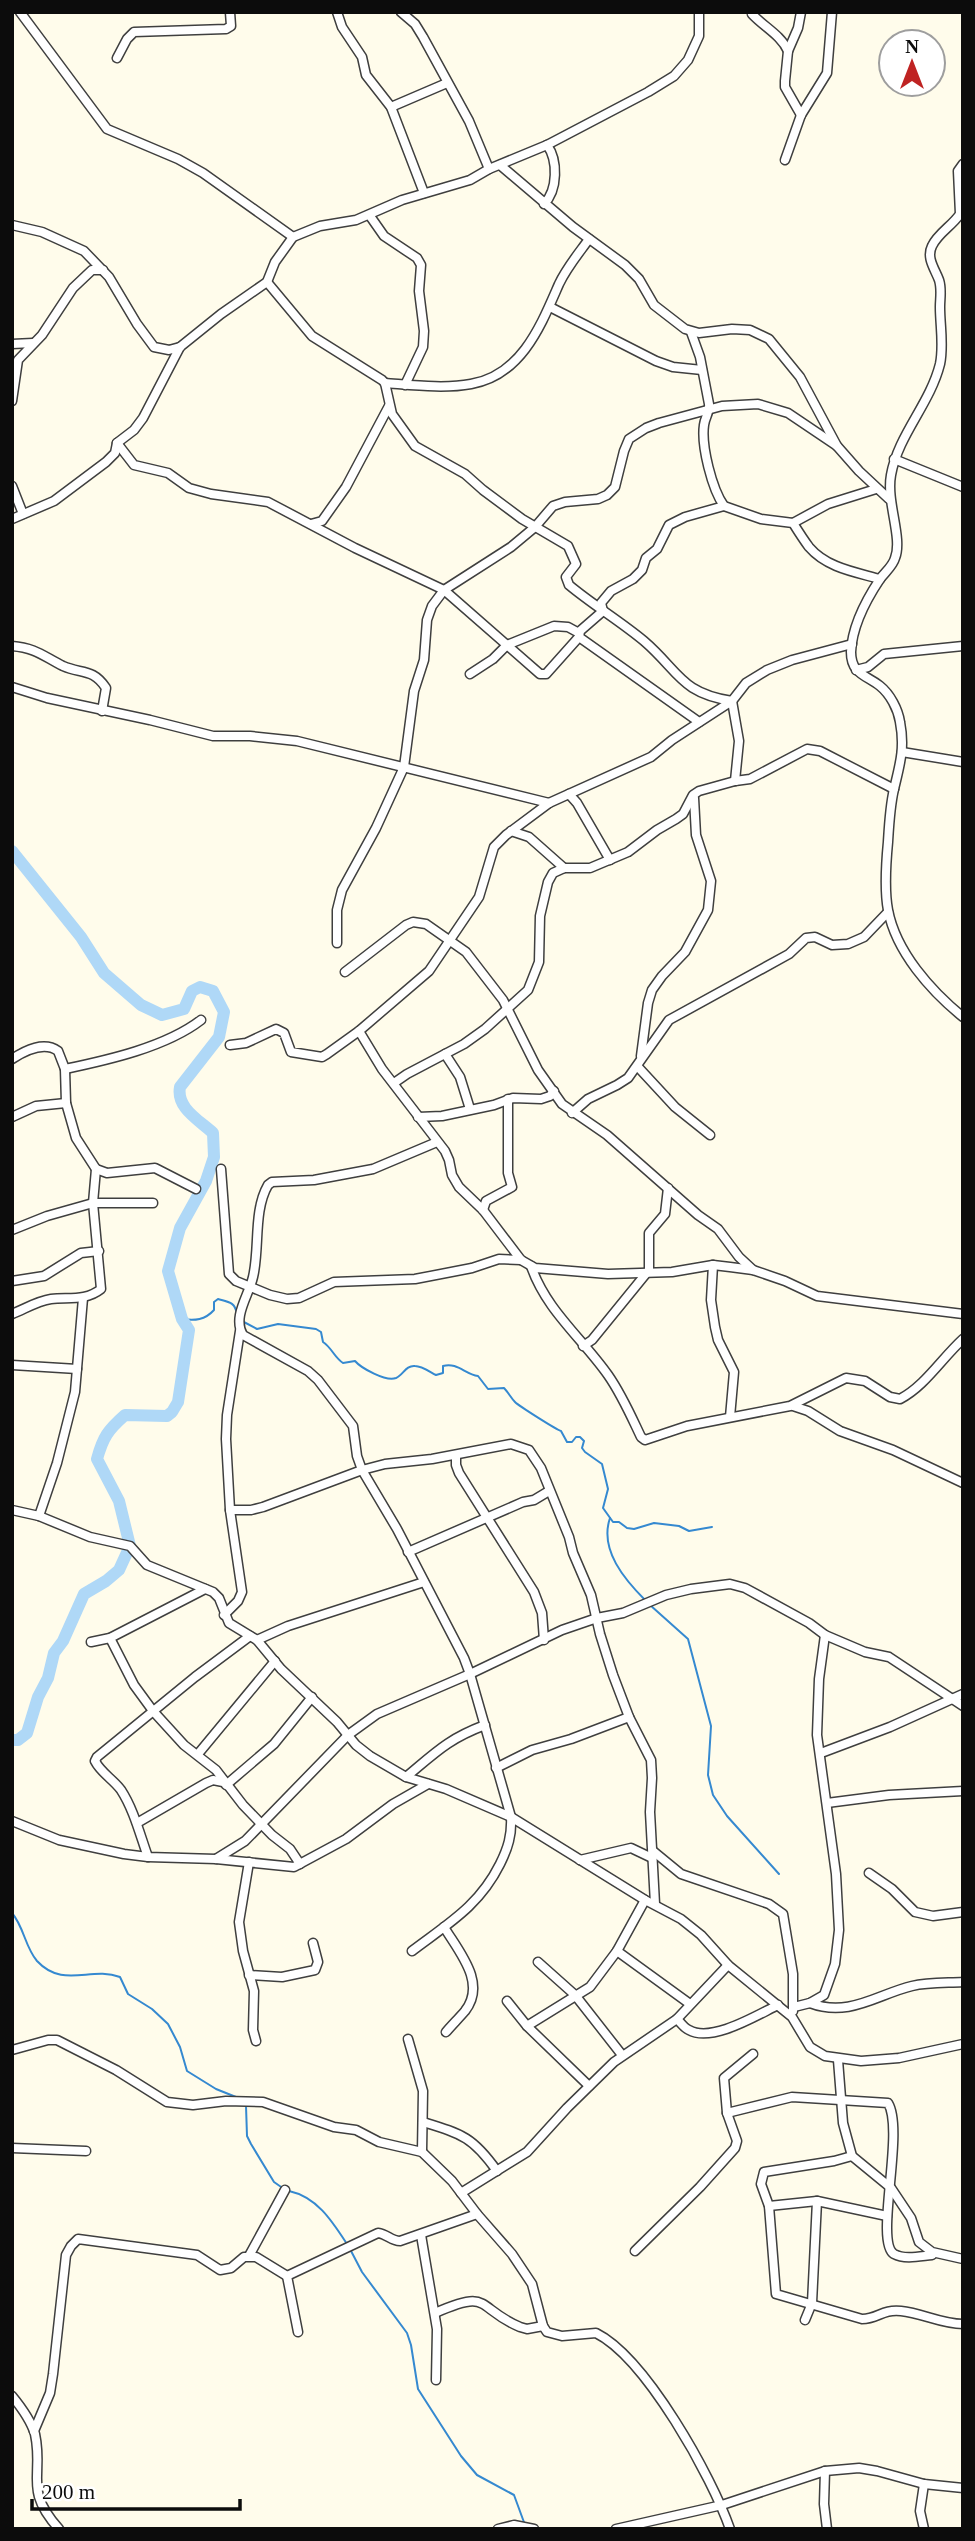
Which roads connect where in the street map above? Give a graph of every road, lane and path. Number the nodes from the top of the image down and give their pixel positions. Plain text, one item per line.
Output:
1 (20, 12) edge
2 (230, 12) edge
3 (337, 12) edge
4 (401, 12) edge
5 (699, 12) edge
6 (801, 12) edge
7 (832, 12) edge
8 (752, 14) dead end
9 (788, 51) junction
10 (117, 58) dead end
11 (447, 83) junction
12 (391, 107) junction
13 (801, 115) junction
14 (547, 145) junction
15 (785, 160) dead end
16 (963, 164) edge
17 (500, 165) junction
18 (489, 169) junction
19 (424, 193) junction
20 (544, 204) junction
21 (370, 215) junction
22 (12, 225) edge
23 (293, 237) junction
24 (589, 239) junction
25 (103, 270) junction
26 (267, 282) junction
27 (550, 307) junction
28 (691, 332) junction
29 (33, 343) junction
30 (12, 344) edge
31 (180, 346) junction
32 (702, 370) junction
33 (385, 383) junction
34 (405, 385) junction
35 (12, 401) edge
36 (389, 406) junction
37 (710, 410) junction
38 (117, 443) junction
39 (837, 446) junction
40 (894, 459) junction
41 (12, 486) edge
42 (963, 487) edge
43 (876, 489) junction
44 (889, 499) junction
45 (724, 506) junction
46 (23, 514) junction
47 (12, 519) edge
48 (793, 523) junction
49 (311, 524) junction
50 (536, 527) junction
51 (880, 579) junction
52 (444, 590) junction
53 (603, 611) junction
54 (579, 635) junction
55 (852, 644) junction
56 (507, 645) junction
57 (12, 646) edge
58 (963, 646) edge
59 (856, 670) junction
60 (470, 674) dead end
61 (12, 687) edge
62 (732, 701) junction
63 (102, 711) junction
64 (699, 722) junction
65 (902, 752) junction
66 (963, 762) edge
67 (404, 767) junction
68 (735, 781) junction
69 (894, 789) junction
70 (569, 794) junction
71 (693, 795) junction
72 (549, 803) junction
73 (512, 831) junction
74 (610, 860) junction
75 (564, 868) junction
76 (888, 912) junction
77 (450, 939) junction
78 (337, 943) dead end
79 (345, 972) dead end
80 (508, 1008) junction
81 (963, 1017) edge
82 (201, 1020) dead end
83 (359, 1031) junction
84 (230, 1045) dead end
85 (445, 1054) junction
86 (12, 1059) edge
87 (639, 1065) junction
88 (65, 1069) junction
89 (394, 1083) junction
90 (554, 1091) junction
91 (508, 1099) junction
92 (66, 1104) junction
93 (470, 1109) junction
94 (572, 1113) junction
95 (418, 1116) junction
96 (12, 1117) edge
97 (710, 1135) dead end
98 (437, 1142) junction
99 (96, 1169) junction
100 (220, 1169) dead end
101 (668, 1188) junction
102 (196, 1189) dead end
103 (93, 1203) junction
104 (153, 1203) dead end
105 (483, 1210) junction
106 (12, 1230) edge
107 (99, 1251) junction
108 (521, 1260) junction
109 (713, 1265) junction
110 (531, 1266) junction
111 (754, 1270) junction
112 (647, 1273) junction
113 (12, 1281) edge
114 (250, 1286) junction
115 (83, 1298) junction
116 (12, 1314) edge
117 (963, 1314) edge
118 (240, 1331) junction
119 (963, 1339) edge
120 (583, 1346) junction
121 (12, 1365) edge
122 (77, 1369) junction
123 (790, 1406) junction
124 (730, 1417) junction
125 (456, 1455) junction
126 (362, 1469) junction
127 (963, 1483) edge
128 (549, 1491) junction
129 (12, 1509) edge
130 (230, 1510) junction
131 (39, 1516) junction
132 (488, 1518) junction
133 (408, 1552) junction
134 (424, 1582) junction
135 (205, 1589) junction
136 (224, 1615) junction
137 (597, 1618) junction
138 (825, 1635) junction
139 (110, 1638) junction
140 (253, 1638) junction
141 (544, 1640) junction
142 (91, 1642) dead end
143 (275, 1661) junction
144 (470, 1674) junction
145 (963, 1694) edge
146 (312, 1697) junction
147 (950, 1699) junction
148 (963, 1706) edge
149 (153, 1711) junction
150 (629, 1717) junction
151 (485, 1725) junction
152 (348, 1735) junction
153 (821, 1753) junction
154 (198, 1754) junction
155 (496, 1768) junction
156 (406, 1777) junction
157 (225, 1783) junction
158 (428, 1784) junction
159 (963, 1791) edge
160 (827, 1802) junction
161 (511, 1817) junction
162 (12, 1821) edge
163 (137, 1823) junction
164 (261, 1823) junction
165 (652, 1854) junction
166 (148, 1857) junction
167 (216, 1859) junction
168 (580, 1860) junction
169 (249, 1862) junction
170 (300, 1864) junction
171 (869, 1873) dead end
172 (645, 1900) junction
173 (655, 1904) junction
174 (963, 1912) edge
175 (444, 1927) junction
176 (313, 1943) dead end
177 (412, 1951) dead end
178 (617, 1951) junction
179 (538, 1962) dead end
180 (728, 1965) junction
181 (249, 1975) junction
182 (963, 1982) edge
183 (575, 1995) junction
184 (507, 2001) dead end
185 (810, 2003) junction
186 (690, 2004) junction
187 (778, 2005) junction
188 (794, 2007) junction
189 (792, 2017) junction
190 (677, 2019) junction
191 (527, 2026) junction
192 (446, 2032) dead end
193 (408, 2039) dead end
194 (256, 2041) dead end
195 (963, 2044) edge
196 (12, 2050) edge
197 (753, 2054) dead end
198 (622, 2055) junction
199 (838, 2060) junction
200 (589, 2086) junction
201 (841, 2100) junction
202 (727, 2113) junction
203 (423, 2122) junction
204 (12, 2148) edge
205 (86, 2151) dead end
206 (422, 2152) junction
207 (852, 2156) junction
208 (497, 2171) junction
209 (891, 2188) junction
210 (285, 2190) dead end
211 (461, 2193) junction
212 (817, 2201) junction
213 (769, 2206) junction
214 (477, 2214) junction
215 (887, 2216) junction
216 (421, 2235) junction
217 (635, 2251) dead end
218 (932, 2255) dead end
219 (249, 2256) junction
220 (963, 2259) edge
221 (288, 2276) junction
222 (811, 2303) junction
223 (435, 2313) junction
224 (805, 2320) dead end
225 (963, 2324) edge
226 (543, 2326) junction
227 (298, 2332) dead end
228 (436, 2380) dead end
229 (12, 2396) edge
230 (34, 2431) junction
231 (825, 2471) junction
232 (924, 2484) junction
233 (963, 2488) edge
234 (722, 2505) junction
235 (59, 2529) edge
236 (498, 2529) edge
237 (534, 2529) edge
238 (616, 2529) edge
239 (730, 2529) edge
240 (827, 2529) edge
241 (924, 2529) edge

1 - 23 street
2 - 10 street
3 - 12 street
4 - 11 street
5 - 14 street
6 - 9 street
7 - 13 street
8 - 9 street
9 - 13 street
11 - 12 street
11 - 18 street
12 - 19 street
13 - 15 street
14 - 17 street
14 - 20 street
16 - 40 street
17 - 18 street
17 - 20 street
18 - 19 street
19 - 21 street
20 - 24 street
21 - 23 street
21 - 34 street
22 - 25 street
23 - 26 street
24 - 27 street
24 - 28 street
25 - 29 street
25 - 31 street
26 - 31 street
26 - 33 street
27 - 32 street
27 - 34 street
28 - 32 street
28 - 39 street
29 - 30 street
29 - 35 street
31 - 38 street
32 - 37 street
33 - 34 street
33 - 36 street
36 - 49 street
36 - 50 street
37 - 39 street
37 - 45 street
37 - 50 street
38 - 46 street
38 - 49 street
39 - 43 street
40 - 42 street
40 - 44 street
41 - 46 street
43 - 44 street
43 - 48 street
44 - 51 street
45 - 48 street
45 - 53 street
46 - 47 street
48 - 51 street
49 - 52 street
50 - 52 street
50 - 53 street
51 - 55 street
52 - 56 street
52 - 67 street
53 - 54 street
53 - 62 street
54 - 56 street
54 - 56 street
54 - 64 street
55 - 59 street
55 - 62 street
56 - 60 street
57 - 63 street
58 - 59 street
59 - 65 street
61 - 63 street
62 - 64 street
62 - 68 street
63 - 67 street
64 - 70 street
65 - 66 street
65 - 69 street
67 - 72 street
67 - 78 street
68 - 69 street
68 - 71 street
69 - 76 street
70 - 72 street
70 - 74 street
71 - 74 street
71 - 87 street
72 - 73 street
73 - 75 street
73 - 77 street
74 - 75 street
75 - 80 street
76 - 81 street
76 - 87 street
77 - 79 street
77 - 80 street
77 - 83 street
80 - 85 street
80 - 90 street
82 - 88 street
83 - 84 street
83 - 89 street
85 - 89 street
85 - 93 street
86 - 88 street
87 - 94 street
87 - 97 street
88 - 92 street
89 - 95 street
90 - 91 street
90 - 94 street
91 - 93 street
91 - 105 street
92 - 96 street
92 - 99 street
93 - 95 street
94 - 101 street
95 - 98 street
98 - 105 street
98 - 114 street
99 - 102 street
99 - 103 street
100 - 114 street
101 - 111 street
101 - 112 street
103 - 104 street
103 - 106 street
103 - 107 street
105 - 108 street
107 - 113 street
107 - 115 street
108 - 110 street
108 - 114 street
109 - 111 street
109 - 112 street
109 - 124 street
110 - 112 street
110 - 120 street
111 - 117 street
112 - 120 street
114 - 118 street
115 - 116 street
115 - 122 street
118 - 126 street
118 - 130 street
119 - 123 street
120 - 124 street
121 - 122 street
122 - 131 street
123 - 124 street
123 - 127 street
125 - 126 street
125 - 128 street
125 - 132 street
126 - 130 street
126 - 133 street
128 - 132 street
128 - 137 street
129 - 131 street
130 - 136 street
131 - 135 street
132 - 133 street
132 - 141 street
133 - 134 street
134 - 140 street
134 - 144 street
135 - 136 street
135 - 139 street
136 - 140 street
137 - 138 street
137 - 141 street
137 - 150 street
138 - 147 street
138 - 153 street
139 - 142 street
139 - 149 street
140 - 143 street
140 - 149 street
141 - 144 street
143 - 146 street
143 - 154 street
144 - 151 street
144 - 152 street
145 - 147 street
146 - 152 street
146 - 157 street
147 - 148 street
147 - 153 street
149 - 154 street
149 - 163 street
150 - 155 street
150 - 165 street
151 - 155 street
151 - 156 street
152 - 156 street
152 - 164 street
153 - 160 street
154 - 157 street
155 - 161 street
156 - 158 street
157 - 163 street
157 - 164 street
158 - 161 street
158 - 170 street
159 - 160 street
160 - 185 street
161 - 168 street
161 - 175 street
162 - 166 street
163 - 166 street
164 - 167 street
164 - 170 street
165 - 168 street
165 - 173 street
165 - 188 street
166 - 167 street
167 - 169 street
168 - 172 street
169 - 170 street
169 - 181 street
171 - 174 street
172 - 173 street
172 - 178 street
173 - 180 street
175 - 177 street
175 - 192 street
176 - 181 street
178 - 183 street
178 - 186 street
179 - 183 street
180 - 186 street
180 - 187 street
181 - 194 street
182 - 185 street
183 - 191 street
183 - 198 street
184 - 191 street
185 - 188 street
186 - 190 street
187 - 189 street
187 - 190 street
188 - 189 street
189 - 199 street
190 - 198 street
191 - 200 street
193 - 203 street
195 - 199 street
196 - 206 street
197 - 202 street
198 - 200 street
199 - 201 street
200 - 208 street
201 - 202 street
201 - 207 street
201 - 209 street
202 - 217 street
203 - 206 street
203 - 208 street
204 - 205 street
206 - 211 street
207 - 209 street
207 - 213 street
208 - 211 street
209 - 215 street
209 - 220 street
210 - 219 street
211 - 214 street
212 - 213 street
212 - 215 street
212 - 222 street
213 - 222 street
214 - 216 street
214 - 226 street
215 - 218 street
216 - 221 street
216 - 223 street
219 - 221 street
219 - 230 street
221 - 227 street
222 - 224 street
222 - 225 street
223 - 226 street
223 - 228 street
226 - 234 street
229 - 230 street
230 - 235 street
231 - 232 street
231 - 234 street
231 - 240 street
232 - 233 street
232 - 241 street
234 - 238 street
234 - 239 street
236 - 237 street

